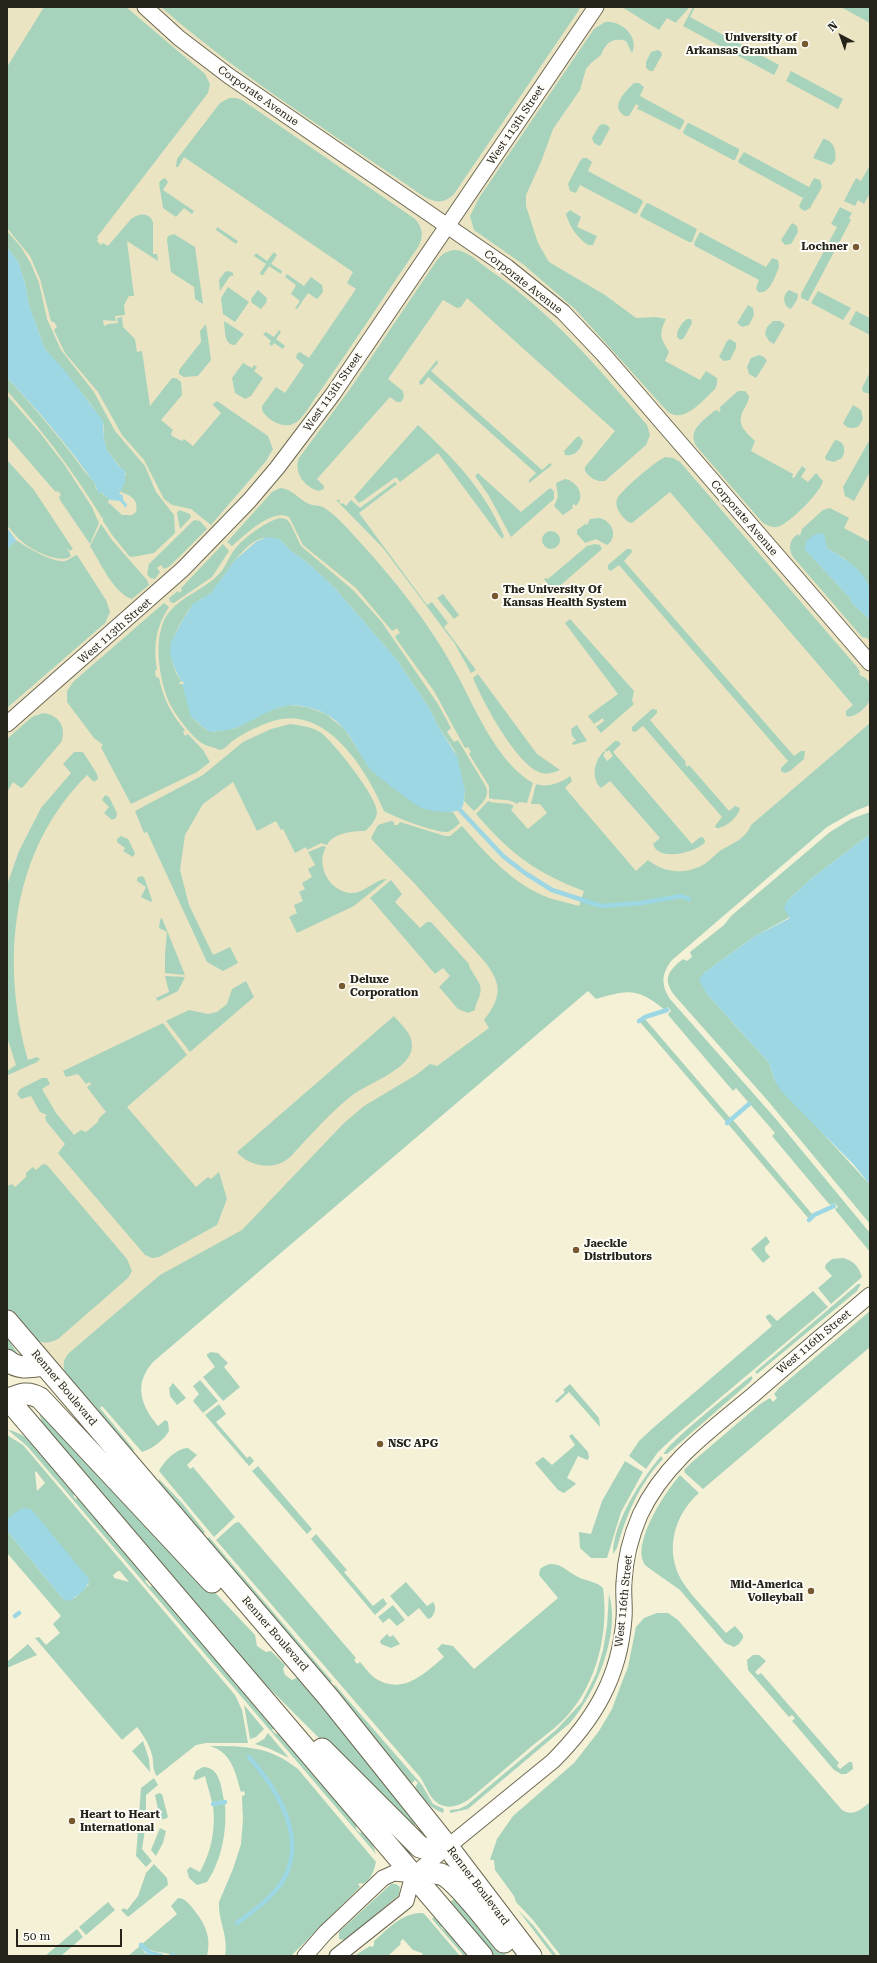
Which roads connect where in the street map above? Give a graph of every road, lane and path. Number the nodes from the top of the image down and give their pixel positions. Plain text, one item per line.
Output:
1 (145, 7) edge
2 (596, 7) edge
3 (447, 226) junction
4 (870, 663) edge
5 (7, 724) edge
6 (870, 1295) edge
7 (7, 1322) edge
8 (7, 1360) edge
9 (44, 1364) junction
10 (8, 1398) edge
11 (252, 1608) junction
12 (273, 1711) junction
13 (448, 1847) junction
14 (413, 1875) junction
15 (305, 1956) edge
16 (337, 1956) edge
17 (482, 1956) edge
18 (515, 1956) edge
19 (531, 1956) edge

1 - 3 street, Corporate Avenue
2 - 3 street, West 113th Street
3 - 4 street, Corporate Avenue
3 - 5 street, West 113th Street
6 - 13 street, West 116th Street
7 - 9 main road, Renner Boulevard
8 - 9 main road
9 - 11 main road, Renner Boulevard
10 - 11 main road
10 - 12 main road
11 - 13 main road, Renner Boulevard
12 - 13 main road
12 - 14 main road
13 - 14 street, West 116th Street
13 - 19 main road, Renner Boulevard
14 - 15 street
14 - 16 street
14 - 17 main road
14 - 18 main road

